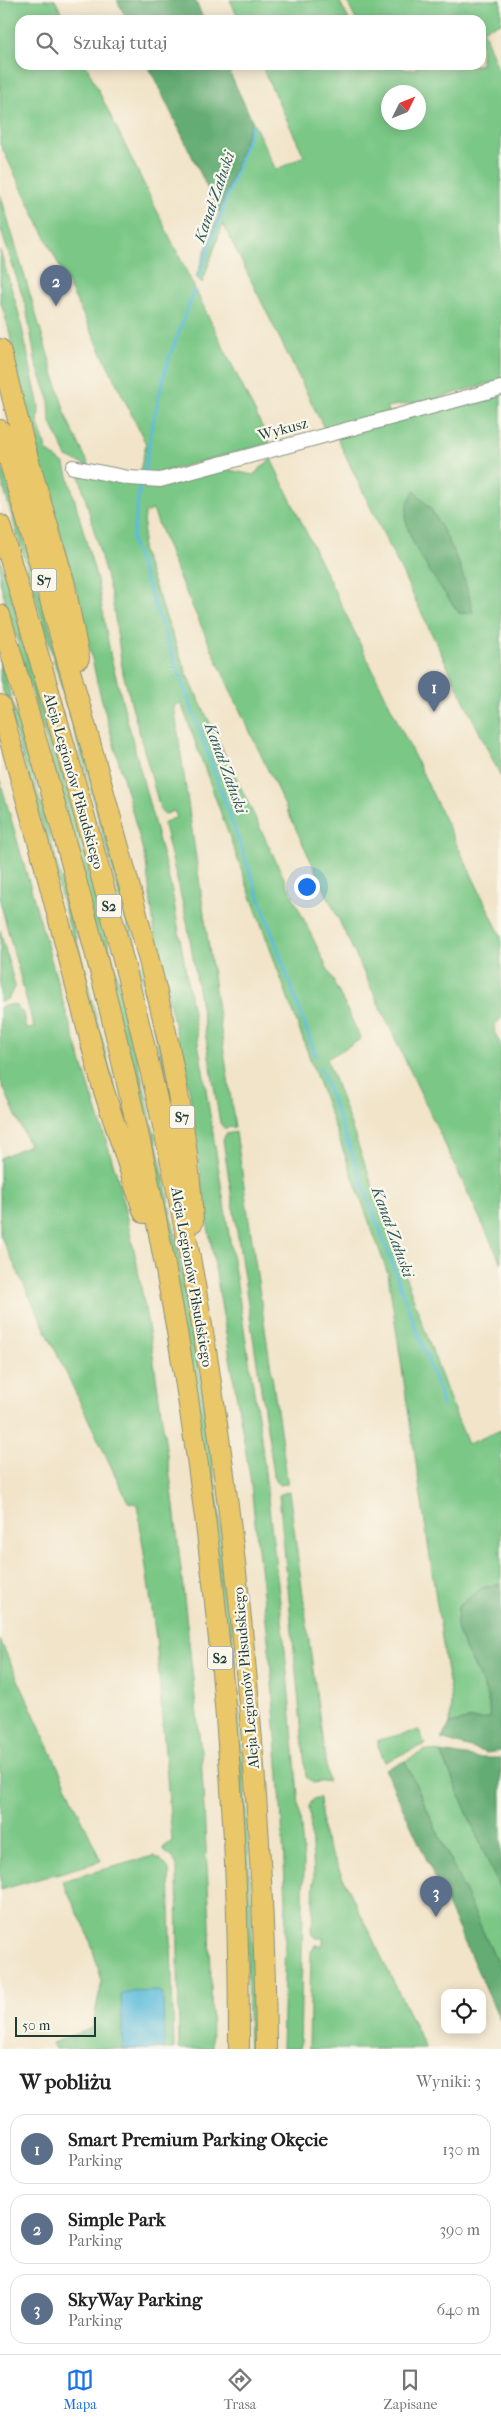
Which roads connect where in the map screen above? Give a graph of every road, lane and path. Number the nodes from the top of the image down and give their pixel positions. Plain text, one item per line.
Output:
1 (0, 349) edge
2 (501, 388) edge
3 (0, 430) edge
4 (73, 467) dead end
5 (0, 525) edge
6 (0, 615) edge
7 (0, 705) edge
8 (87, 730) junction
9 (0, 750) edge
10 (40, 848) junction
11 (165, 1270) junction
12 (196, 1292) junction
13 (239, 2049) edge
14 (266, 2049) edge

1 - 8 highway
2 - 4 street, Wykusz
3 - 8 highway, S7
5 - 12 highway, Aleja Legionów Piłsudskiego / S2
6 - 11 highway, Aleja Legionów Piłsudskiego / S2
7 - 10 highway
8 - 12 highway, S7
9 - 10 highway
10 - 11 highway
11 - 13 highway, Aleja Legionów Piłsudskiego / S2
12 - 14 highway, Aleja Legionów Piłsudskiego / S2

